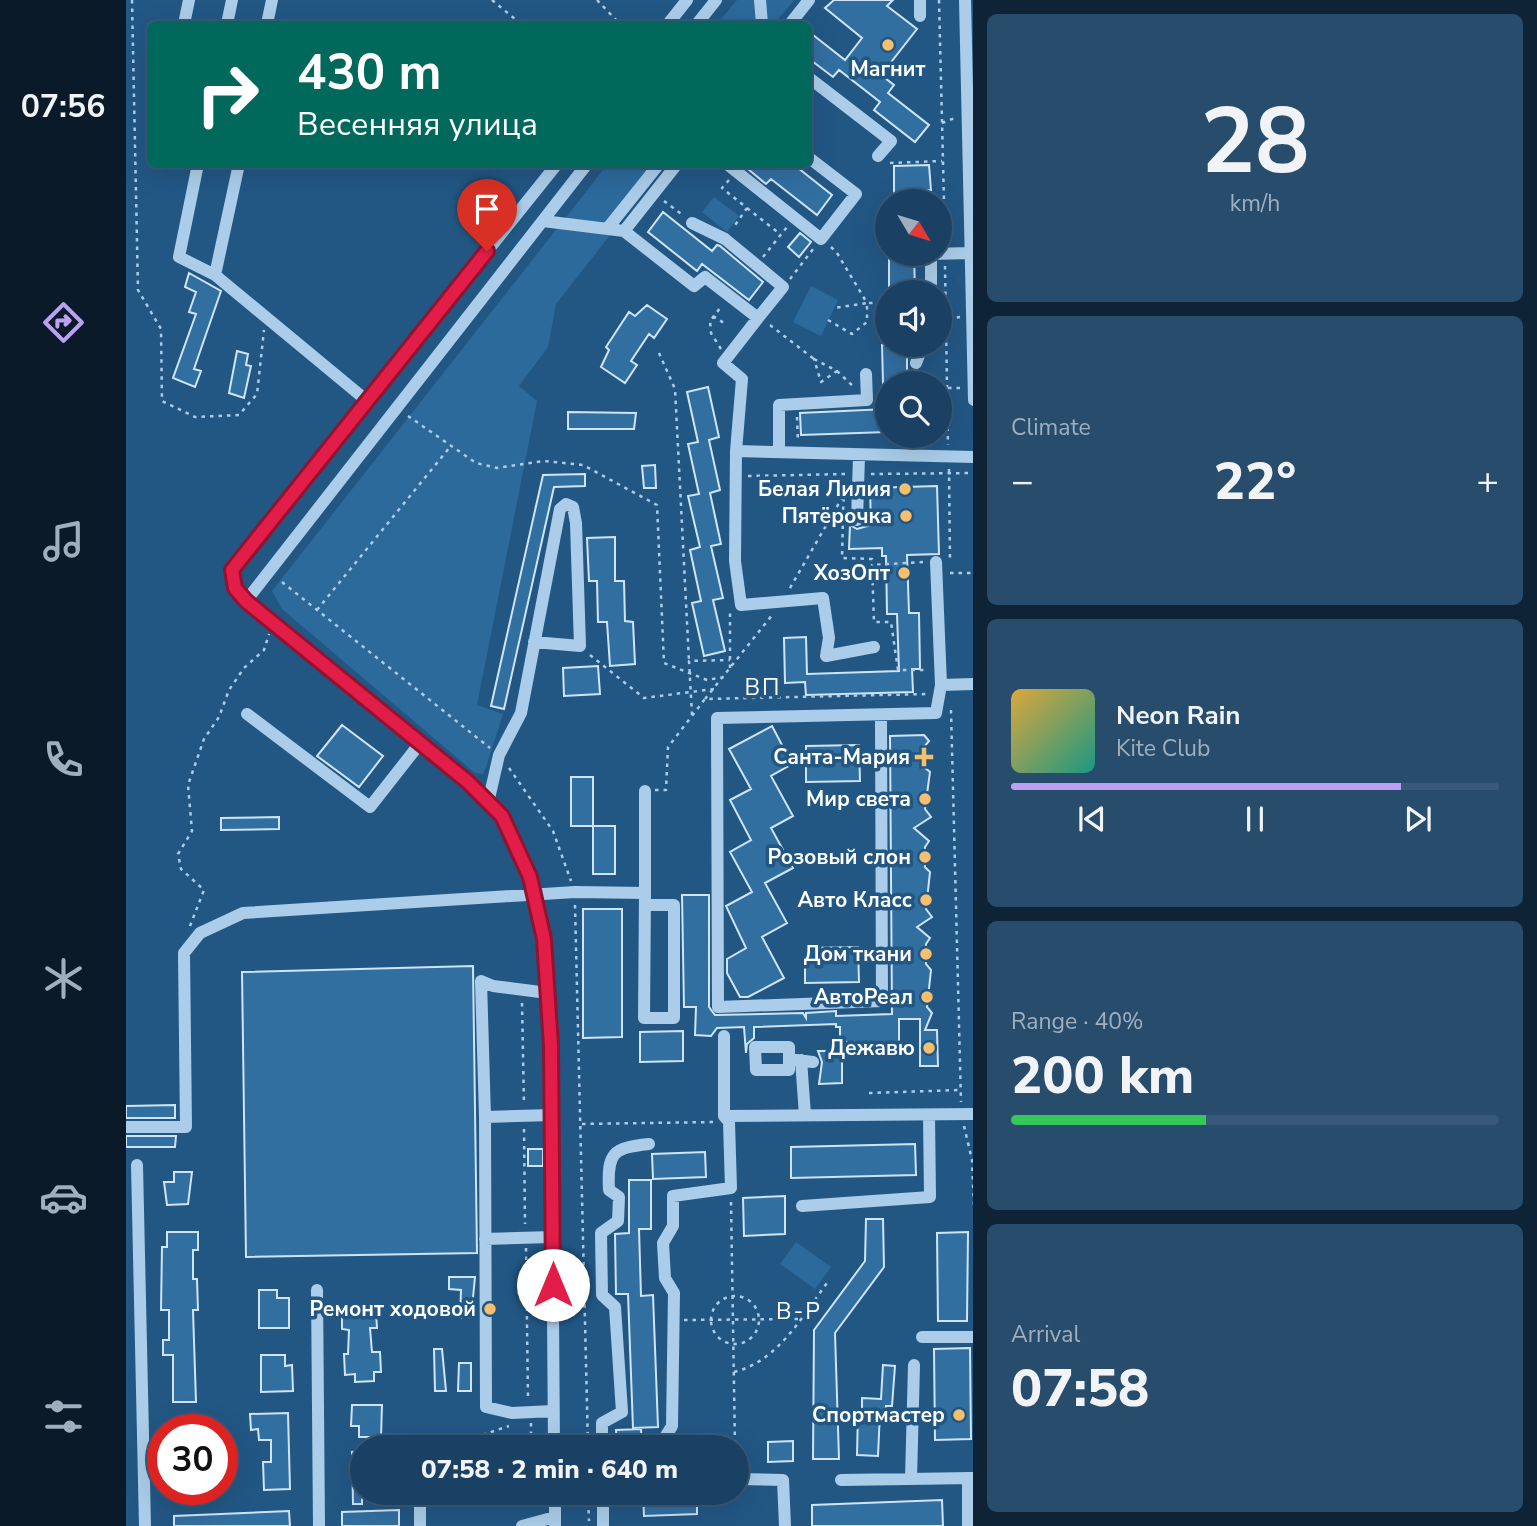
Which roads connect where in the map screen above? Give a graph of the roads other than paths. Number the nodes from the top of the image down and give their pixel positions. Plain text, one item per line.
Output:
1 (189, 0) edge
2 (232, 0) edge
3 (272, 0) edge
4 (687, 0) edge
5 (716, 0) edge
6 (760, 0) edge
7 (809, 0) edge
8 (920, 0) edge
9 (965, 0) edge
10 (920, 16) dead end
11 (185, 21) edge
12 (228, 21) edge
13 (268, 21) edge
14 (670, 21) edge
15 (699, 21) edge
16 (762, 21) edge
17 (792, 21) edge
18 (812, 81) edge
19 (878, 156) road end
20 (812, 161) edge
21 (187, 168) edge
22 (197, 168) edge
23 (238, 168) edge
24 (555, 168) edge
25 (564, 168) edge
26 (584, 168) edge
27 (656, 168) edge
28 (674, 168) edge
29 (731, 168) edge
30 (577, 177) junction
31 (191, 198) junction
32 (543, 221) junction
33 (692, 223) road end
34 (607, 229) junction
35 (624, 231) junction
36 (952, 253) edge
37 (970, 253) junction
38 (215, 275) junction
39 (760, 316) junction
40 (972, 317) edge
41 (918, 357) edge
42 (973, 358) edge
43 (916, 363) dead end
44 (866, 374) dead end
45 (366, 400) junction
46 (736, 451) junction
47 (779, 452) junction
48 (859, 456) junction
49 (973, 457) edge
50 (857, 520) dead end
51 (936, 562) road end
52 (246, 601) junction
53 (534, 642) junction
54 (874, 647) dead end
55 (973, 684) edge
56 (941, 685) junction
57 (247, 714) dead end
58 (881, 715) junction
59 (421, 742) junction
60 (645, 791) dead end
61 (488, 803) junction
62 (535, 896) junction
63 (645, 899) junction
64 (548, 993) junction
65 (724, 1036) dead end
66 (801, 1060) dead end
67 (973, 1114) edge
68 (552, 1115) junction
69 (805, 1115) junction
70 (929, 1115) junction
71 (485, 1117) junction
72 (727, 1119) junction
73 (126, 1127) edge
74 (649, 1144) dead end
75 (136, 1165) dead end
76 (802, 1206) dead end
77 (552, 1237) junction
78 (485, 1239) junction
79 (317, 1290) dead end
80 (922, 1337) dead end
81 (973, 1337) edge
82 (915, 1365) dead end
83 (554, 1411) junction
84 (554, 1435) edge
85 (602, 1435) edge
86 (666, 1435) edge
87 (971, 1478) edge
88 (749, 1479) edge
89 (911, 1479) junction
90 (841, 1480) dead end
91 (419, 1505) dead end
92 (603, 1505) edge
93 (555, 1522) edge
94 (145, 1526) edge
95 (319, 1526) edge
96 (420, 1526) edge
97 (522, 1526) edge
98 (603, 1526) edge
99 (785, 1526) edge
100 (968, 1526) edge

1 - 11 street
2 - 12 street
3 - 13 street
4 - 14 street
5 - 15 street
6 - 16 street
7 - 17 street
8 - 10 street
9 - 37 street
18 - 19 street
20 - 29 street
21 - 31 street
22 - 31 street
23 - 38 street
24 - 45 street
25 - 30 street
26 - 30 street
27 - 34 street
28 - 35 street
30 - 32 street
31 - 38 street
32 - 34 street
32 - 52 street
33 - 39 street
34 - 35 street
35 - 39 street
36 - 37 street
37 - 40 street
38 - 45 street
39 - 46 street
40 - 42 street
41 - 43 street
44 - 47 street
45 - 52 street
46 - 47 street
46 - 54 street
47 - 48 street
48 - 49 street
48 - 50 street
51 - 56 street
52 - 59 street
53 - 53 street
53 - 61 street
55 - 56 street
56 - 58 street
57 - 59 street
58 - 58 street
59 - 61 street
60 - 63 street
61 - 62 street
62 - 63 street
62 - 64 street
62 - 73 street
63 - 63 street
64 - 68 street
64 - 71 street
65 - 72 street
66 - 69 street
67 - 70 street
68 - 71 street
68 - 77 street
69 - 70 street
69 - 72 street
70 - 76 street
71 - 78 street
72 - 86 street
74 - 85 street
75 - 94 street
77 - 78 street
77 - 83 street
78 - 83 street
79 - 95 street
80 - 81 street
82 - 89 street
83 - 84 street
87 - 89 street
87 - 100 street
88 - 99 street
89 - 90 street
91 - 96 street
92 - 98 street
93 - 97 street

